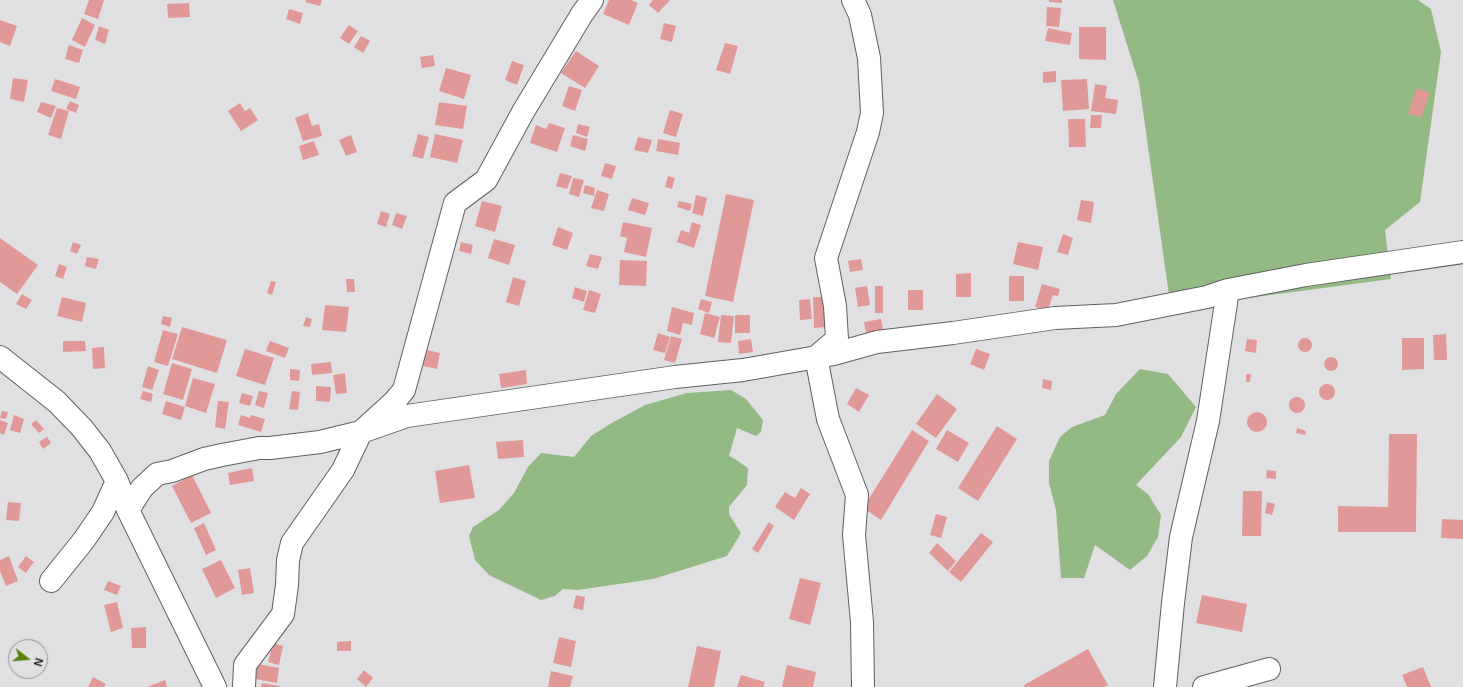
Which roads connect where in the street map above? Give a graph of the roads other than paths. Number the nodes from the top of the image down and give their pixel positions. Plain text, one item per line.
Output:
1 (592, 0) edge
2 (853, 0) edge
3 (1463, 252) edge
4 (1228, 290) junction
5 (0, 357) edge
6 (816, 357) junction
7 (361, 432) junction
8 (117, 480) junction
9 (128, 510) junction
10 (51, 581) dead end
11 (1269, 669) dead end
12 (215, 687) edge
13 (244, 687) edge
14 (863, 687) edge
15 (1165, 687) edge
16 (1204, 687) edge

1 - 7 street
2 - 6 street
3 - 4 street
4 - 6 street
4 - 15 street
5 - 8 street
6 - 7 street
6 - 14 street
7 - 9 street
7 - 13 street
8 - 9 street
8 - 10 street
9 - 12 street
11 - 16 street

